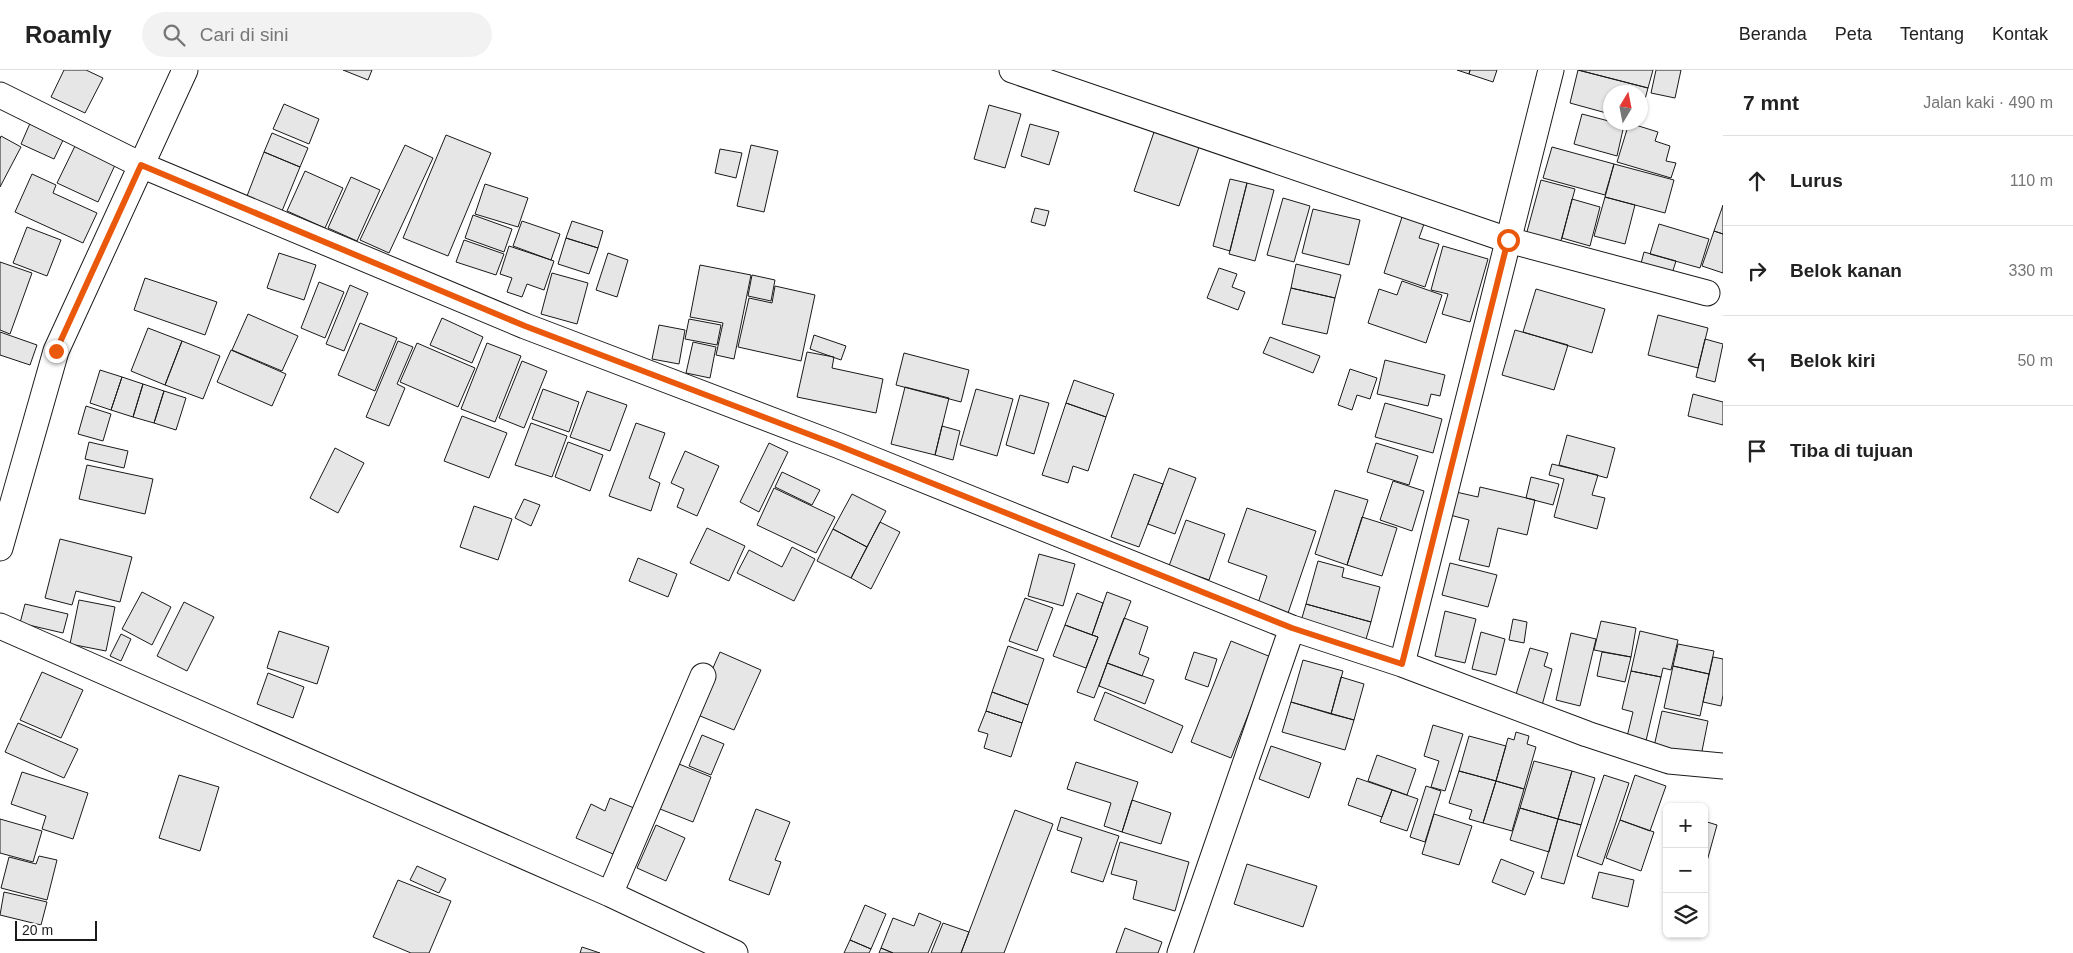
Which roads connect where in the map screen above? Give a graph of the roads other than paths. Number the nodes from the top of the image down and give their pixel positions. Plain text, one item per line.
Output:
1 (185, 70) edge
2 (1012, 70) edge
3 (1551, 70) edge
4 (0, 96) edge
5 (141, 165) junction
6 (1508, 240) junction
7 (1707, 293) dead end
8 (0, 548) edge
9 (0, 626) edge
10 (1292, 628) junction
11 (1402, 664) junction
12 (703, 676) dead end
13 (1723, 766) edge
14 (610, 894) junction
15 (735, 953) edge
16 (1180, 953) edge

1 - 5 street
2 - 6 street
3 - 6 street
4 - 5 street
5 - 8 street
5 - 10 street
6 - 7 street
6 - 11 street
9 - 14 street
10 - 11 street
10 - 16 street
11 - 13 street
12 - 14 street
14 - 15 street

